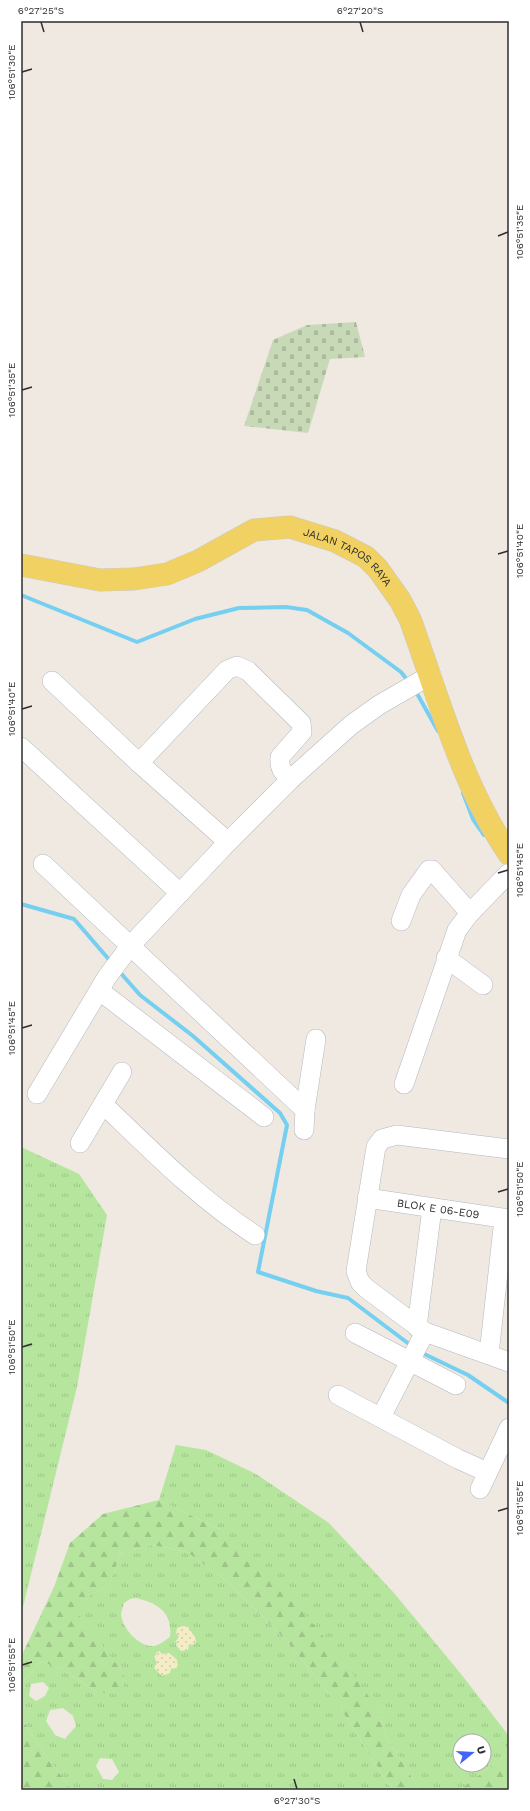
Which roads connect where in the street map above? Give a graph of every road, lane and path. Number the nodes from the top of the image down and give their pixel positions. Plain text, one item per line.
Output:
1 (21, 565) edge
2 (424, 678) junction
3 (52, 681) dead end
4 (21, 747) edge
5 (138, 763) junction
6 (291, 779) junction
7 (228, 842) junction
8 (509, 854) edge
9 (43, 864) dead end
10 (507, 875) edge
11 (180, 893) junction
12 (470, 913) junction
13 (401, 921) dead end
14 (127, 949) junction
15 (446, 958) junction
16 (104, 984) junction
17 (483, 985) dead end
18 (316, 1039) dead end
19 (122, 1072) dead end
20 (404, 1084) dead end
21 (38, 1094) dead end
22 (103, 1104) junction
23 (305, 1110) junction
24 (264, 1117) dead end
25 (304, 1130) dead end
26 (80, 1143) dead end
27 (509, 1149) edge
28 (367, 1198) junction
29 (432, 1208) junction
30 (506, 1219) edge
31 (255, 1235) dead end
32 (355, 1334) dead end
33 (417, 1342) junction
34 (489, 1354) junction
35 (509, 1362) edge
36 (456, 1386) dead end
37 (338, 1395) dead end
38 (381, 1417) junction
39 (509, 1428) edge
40 (488, 1472) junction
41 (480, 1489) dead end

1 - 2 main road, JALAN TAPOS RAYA
2 - 6 street
2 - 8 main road, JALAN TAPOS RAYA
3 - 5 street
4 - 11 street
5 - 6 street
5 - 7 street
6 - 7 street
7 - 11 street
9 - 14 street
10 - 12 street
11 - 14 street
12 - 13 street
12 - 15 street
14 - 16 street
14 - 23 street
15 - 17 street
15 - 20 street
16 - 21 street
16 - 24 street
18 - 23 street
19 - 22 street
22 - 26 street
22 - 31 street
23 - 25 street
27 - 28 street
28 - 29 street, BLOK E 06-E09
28 - 33 street
29 - 30 street, BLOK E 06-E09
29 - 33 street
30 - 34 street
32 - 33 street
33 - 34 street
33 - 36 street
33 - 38 street
34 - 35 street
37 - 38 street
38 - 40 street
39 - 40 street
40 - 41 street

